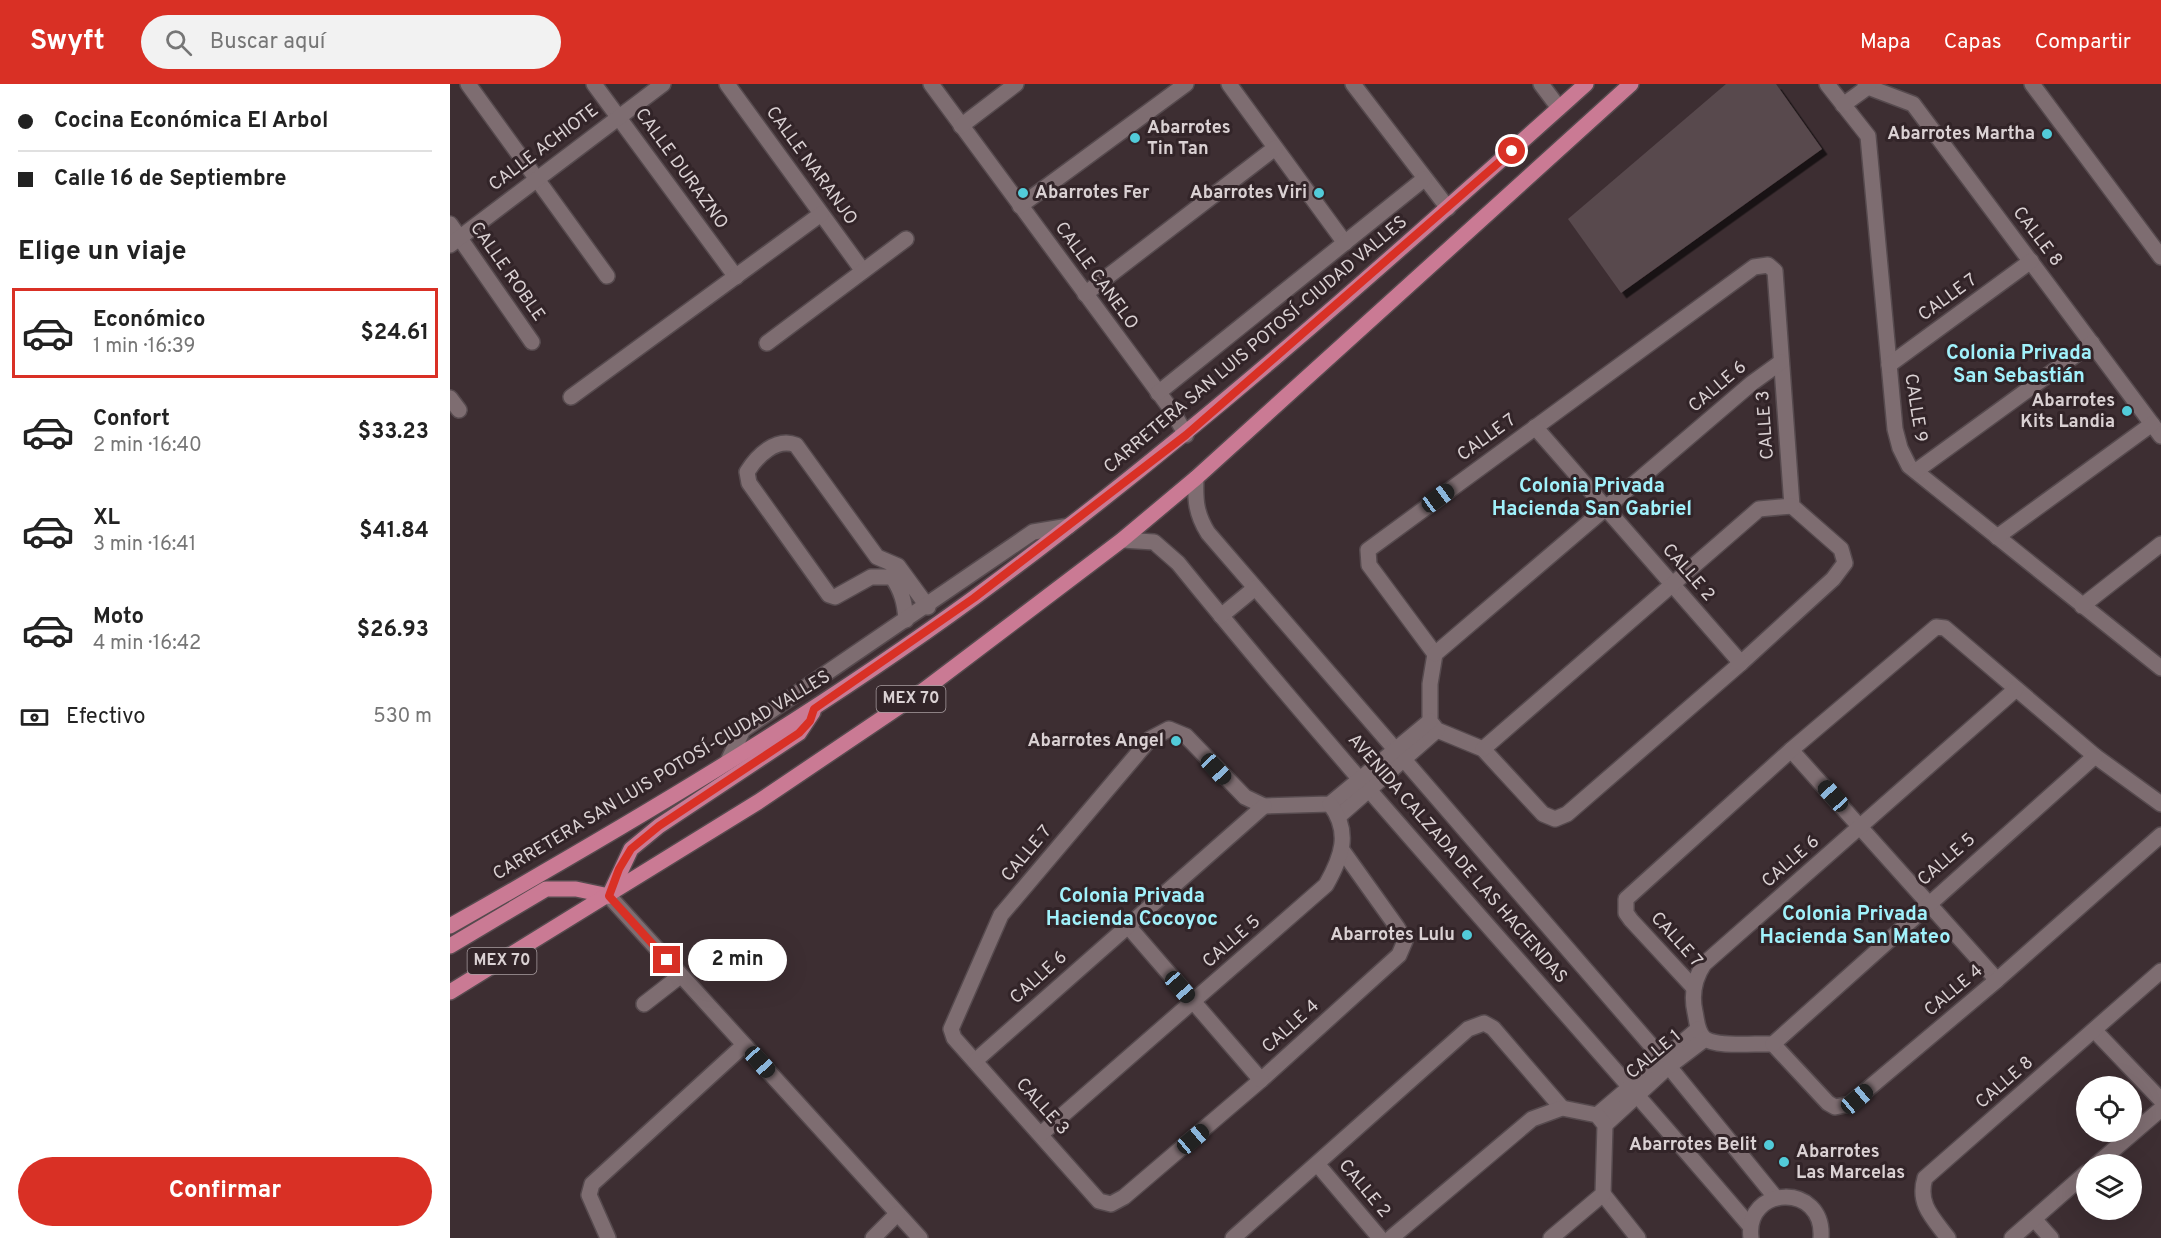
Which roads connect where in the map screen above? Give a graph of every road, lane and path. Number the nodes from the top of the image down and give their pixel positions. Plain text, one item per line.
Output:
1 (468, 84) edge
2 (594, 84) edge
3 (663, 84) edge
4 (727, 84) edge
5 (930, 84) edge
6 (1016, 84) edge
7 (1186, 84) edge
8 (1229, 84) edge
9 (1353, 84) edge
10 (1541, 84) edge
11 (1586, 84) edge
12 (1631, 84) edge
13 (1827, 84) edge
14 (2032, 84) edge
15 (1867, 86) edge
16 (1843, 105) junction
17 (1559, 108) junction
18 (618, 116) junction
19 (961, 126) junction
20 (1275, 148) junction
21 (536, 177) junction
22 (1424, 179) junction
23 (1020, 206) junction
24 (1448, 208) junction
25 (822, 214) junction
26 (450, 224) edge
27 (906, 239) dead end
28 (2156, 239) edge
29 (454, 241) edge
30 (1345, 243) junction
31 (2161, 257) edge
32 (2031, 261) junction
33 (1768, 265) joint
34 (863, 271) junction
35 (608, 276) dead end
36 (736, 277) junction
37 (1085, 294) junction
38 (532, 342) dead end
39 (767, 343) dead end
40 (2092, 343) junction
41 (1781, 362) junction
42 (1889, 365) junction
43 (1158, 393) junction
44 (571, 397) dead end
45 (1535, 427) junction
46 (2157, 430) edge
47 (1186, 435) junction
48 (1916, 471) junction
49 (1196, 478) junction
50 (1792, 506) junction
51 (1606, 508) junction
52 (1069, 526) junction
53 (1997, 537) junction
54 (1122, 540) junction
55 (2161, 544) edge
56 (1672, 583) junction
57 (1255, 588) junction
58 (928, 606) junction
59 (2082, 606) junction
60 (1221, 616) junction
61 (906, 620) junction
62 (1435, 654) junction
63 (1741, 663) junction
64 (2161, 668) edge
65 (2016, 689) junction
66 (814, 709) junction
67 (1434, 726) junction
68 (1483, 749) junction
69 (1791, 750) junction
70 (1400, 754) junction
71 (2095, 756) junction
72 (726, 763) junction
73 (1364, 784) junction
74 (2161, 804) edge
75 (1264, 806) junction
76 (1335, 810) junction
77 (1860, 827) junction
78 (2161, 835) edge
79 (1342, 850) junction
80 (609, 896) junction
81 (1927, 903) junction
82 (451, 924) edge
83 (1128, 926) junction
84 (450, 946) edge
85 (2161, 971) edge
86 (680, 976) junction
87 (1997, 980) junction
88 (1694, 988) junction
89 (450, 992) edge
90 (1194, 1002) junction
91 (645, 1004) dead end
92 (951, 1029) joint
93 (2095, 1031) junction
94 (1701, 1034) junction
95 (1773, 1044) junction
96 (744, 1045) junction
97 (975, 1062) junction
98 (1665, 1063) junction
99 (1261, 1080) junction
100 (1634, 1089) junction
101 (2161, 1100) edge
102 (1562, 1108) junction
103 (2161, 1108) edge
104 (1601, 1120) junction
105 (1041, 1134) junction
106 (2108, 1154) edge
107 (1318, 1165) junction
108 (2076, 1182) edge
109 (1603, 1194) junction
110 (1776, 1198) junction
111 (1111, 1204) joint
112 (897, 1214) junction
113 (2034, 1219) junction
114 (1751, 1232) edge
115 (608, 1238) edge
116 (873, 1238) edge
117 (920, 1238) edge
118 (1233, 1238) edge
119 (1380, 1238) edge
120 (1391, 1238) edge
121 (1551, 1238) edge
122 (1638, 1238) edge
123 (1821, 1238) edge
124 (1948, 1238) edge
125 (2013, 1238) edge
126 (2051, 1238) edge

1 - 21 street
2 - 18 street, CALLE DURAZNO
3 - 18 street, CALLE ACHIOTE
4 - 25 street, CALLE NARANJO
5 - 19 street, CALLE CANELO
6 - 19 street
7 - 23 street
8 - 20 street
9 - 22 street
10 - 17 street
11 - 17 main road, CARRETERA SAN LUIS POTOSÍ-CIUDAD VALLES / MEX 70
12 - 49 main road, MEX 70
13 - 16 street, CALLE 9
14 - 28 street
15 - 16 street
15 - 32 street, CALLE 8
16 - 42 street, CALLE 9
17 - 24 main road, CARRETERA SAN LUIS POTOSÍ-CIUDAD VALLES / MEX 70
18 - 21 street, CALLE ACHIOTE
18 - 36 street, CALLE DURAZNO
19 - 23 street, CALLE CANELO
20 - 30 street
20 - 37 street
21 - 29 street, CALLE ACHIOTE
21 - 35 street
22 - 24 street
22 - 30 street
23 - 37 street, CALLE CANELO
24 - 47 main road, CARRETERA SAN LUIS POTOSÍ-CIUDAD VALLES / MEX 70
25 - 34 street, CALLE NARANJO
25 - 36 street
26 - 29 street, CALLE ROBLE
27 - 34 street
28 - 31 street
29 - 38 street, CALLE ROBLE
30 - 43 street
32 - 40 street, CALLE 8
32 - 42 street, CALLE 7
33 - 41 street, CALLE 3
33 - 45 street, CALLE 7
34 - 39 street
36 - 44 street
37 - 43 street, CALLE CANELO
40 - 46 street, CALLE 8
40 - 48 street
41 - 50 street, CALLE 3
41 - 51 street, CALLE 6
42 - 48 street, CALLE 9
43 - 47 street, CALLE CANELO
45 - 51 street, CALLE 2
45 - 62 street, CALLE 7
46 - 53 street
47 - 52 main road, CARRETERA SAN LUIS POTOSÍ-CIUDAD VALLES / MEX 70
48 - 53 street, CALLE 9
49 - 54 main road, MEX 70
49 - 57 street, AVENIDA CALZADA DE LAS HACIENDAS
50 - 56 street
50 - 63 street
51 - 56 street, CALLE 2
51 - 62 street, CALLE 6
52 - 58 street
52 - 66 main road, CARRETERA SAN LUIS POTOSÍ-CIUDAD VALLES / MEX 70
53 - 59 street, CALLE 9
54 - 60 street, AVENIDA CALZADA DE LAS HACIENDAS
54 - 80 main road, MEX 70
55 - 59 street
56 - 63 street, CALLE 2
56 - 68 street
57 - 60 street
57 - 70 street, AVENIDA CALZADA DE LAS HACIENDAS
58 - 61 street
58 - 61 street
59 - 64 street, CALLE 9
60 - 73 street, AVENIDA CALZADA DE LAS HACIENDAS
61 - 72 street
62 - 67 street
63 - 68 street
65 - 69 street, CALLE 7
65 - 71 street
65 - 77 street, CALLE 6
66 - 72 main road, CARRETERA SAN LUIS POTOSÍ-CIUDAD VALLES / MEX 70
66 - 80 main road
67 - 68 street
67 - 70 street
69 - 77 street
69 - 88 street, CALLE 7
70 - 73 street
70 - 98 street, AVENIDA CALZADA DE LAS HACIENDAS
71 - 74 street
71 - 81 street, CALLE 5
72 - 82 main road, CARRETERA SAN LUIS POTOSÍ-CIUDAD VALLES / MEX 70
73 - 76 street
73 - 100 street, AVENIDA CALZADA DE LAS HACIENDAS
75 - 76 street
75 - 83 street, CALLE 6
75 - 92 street, CALLE 7
76 - 79 street, CALLE 5
77 - 81 street
77 - 88 street, CALLE 6
78 - 87 street, CALLE 4
79 - 90 street, CALLE 5
79 - 99 street, CALLE 4
80 - 84 main road
80 - 86 street
80 - 89 main road, MEX 70
81 - 87 street
81 - 95 street, CALLE 5
83 - 90 street
83 - 97 street, CALLE 6
85 - 93 street, CALLE 8
86 - 91 street
86 - 96 street
87 - 95 street, CALLE 4
88 - 94 street
90 - 99 street
90 - 105 street, CALLE 5
92 - 97 street, CALLE 3
93 - 101 street
93 - 124 street, CALLE 8
94 - 95 street, CALLE 1
94 - 98 street, CALLE 1
96 - 112 street
96 - 115 street
97 - 105 street, CALLE 3
98 - 100 street, CALLE 1
98 - 110 street, AVENIDA CALZADA DE LAS HACIENDAS
99 - 111 street, CALLE 4
100 - 104 street, CALLE 1
100 - 114 street, AVENIDA CALZADA DE LAS HACIENDAS
102 - 104 street
102 - 107 street
102 - 120 street
103 - 106 street
104 - 109 street
105 - 111 street, CALLE 3
107 - 118 street
107 - 119 street, CALLE 2
108 - 113 street
109 - 121 street
109 - 122 street
110 - 114 street
110 - 123 street
112 - 116 street
112 - 117 street
113 - 125 street
113 - 126 street

